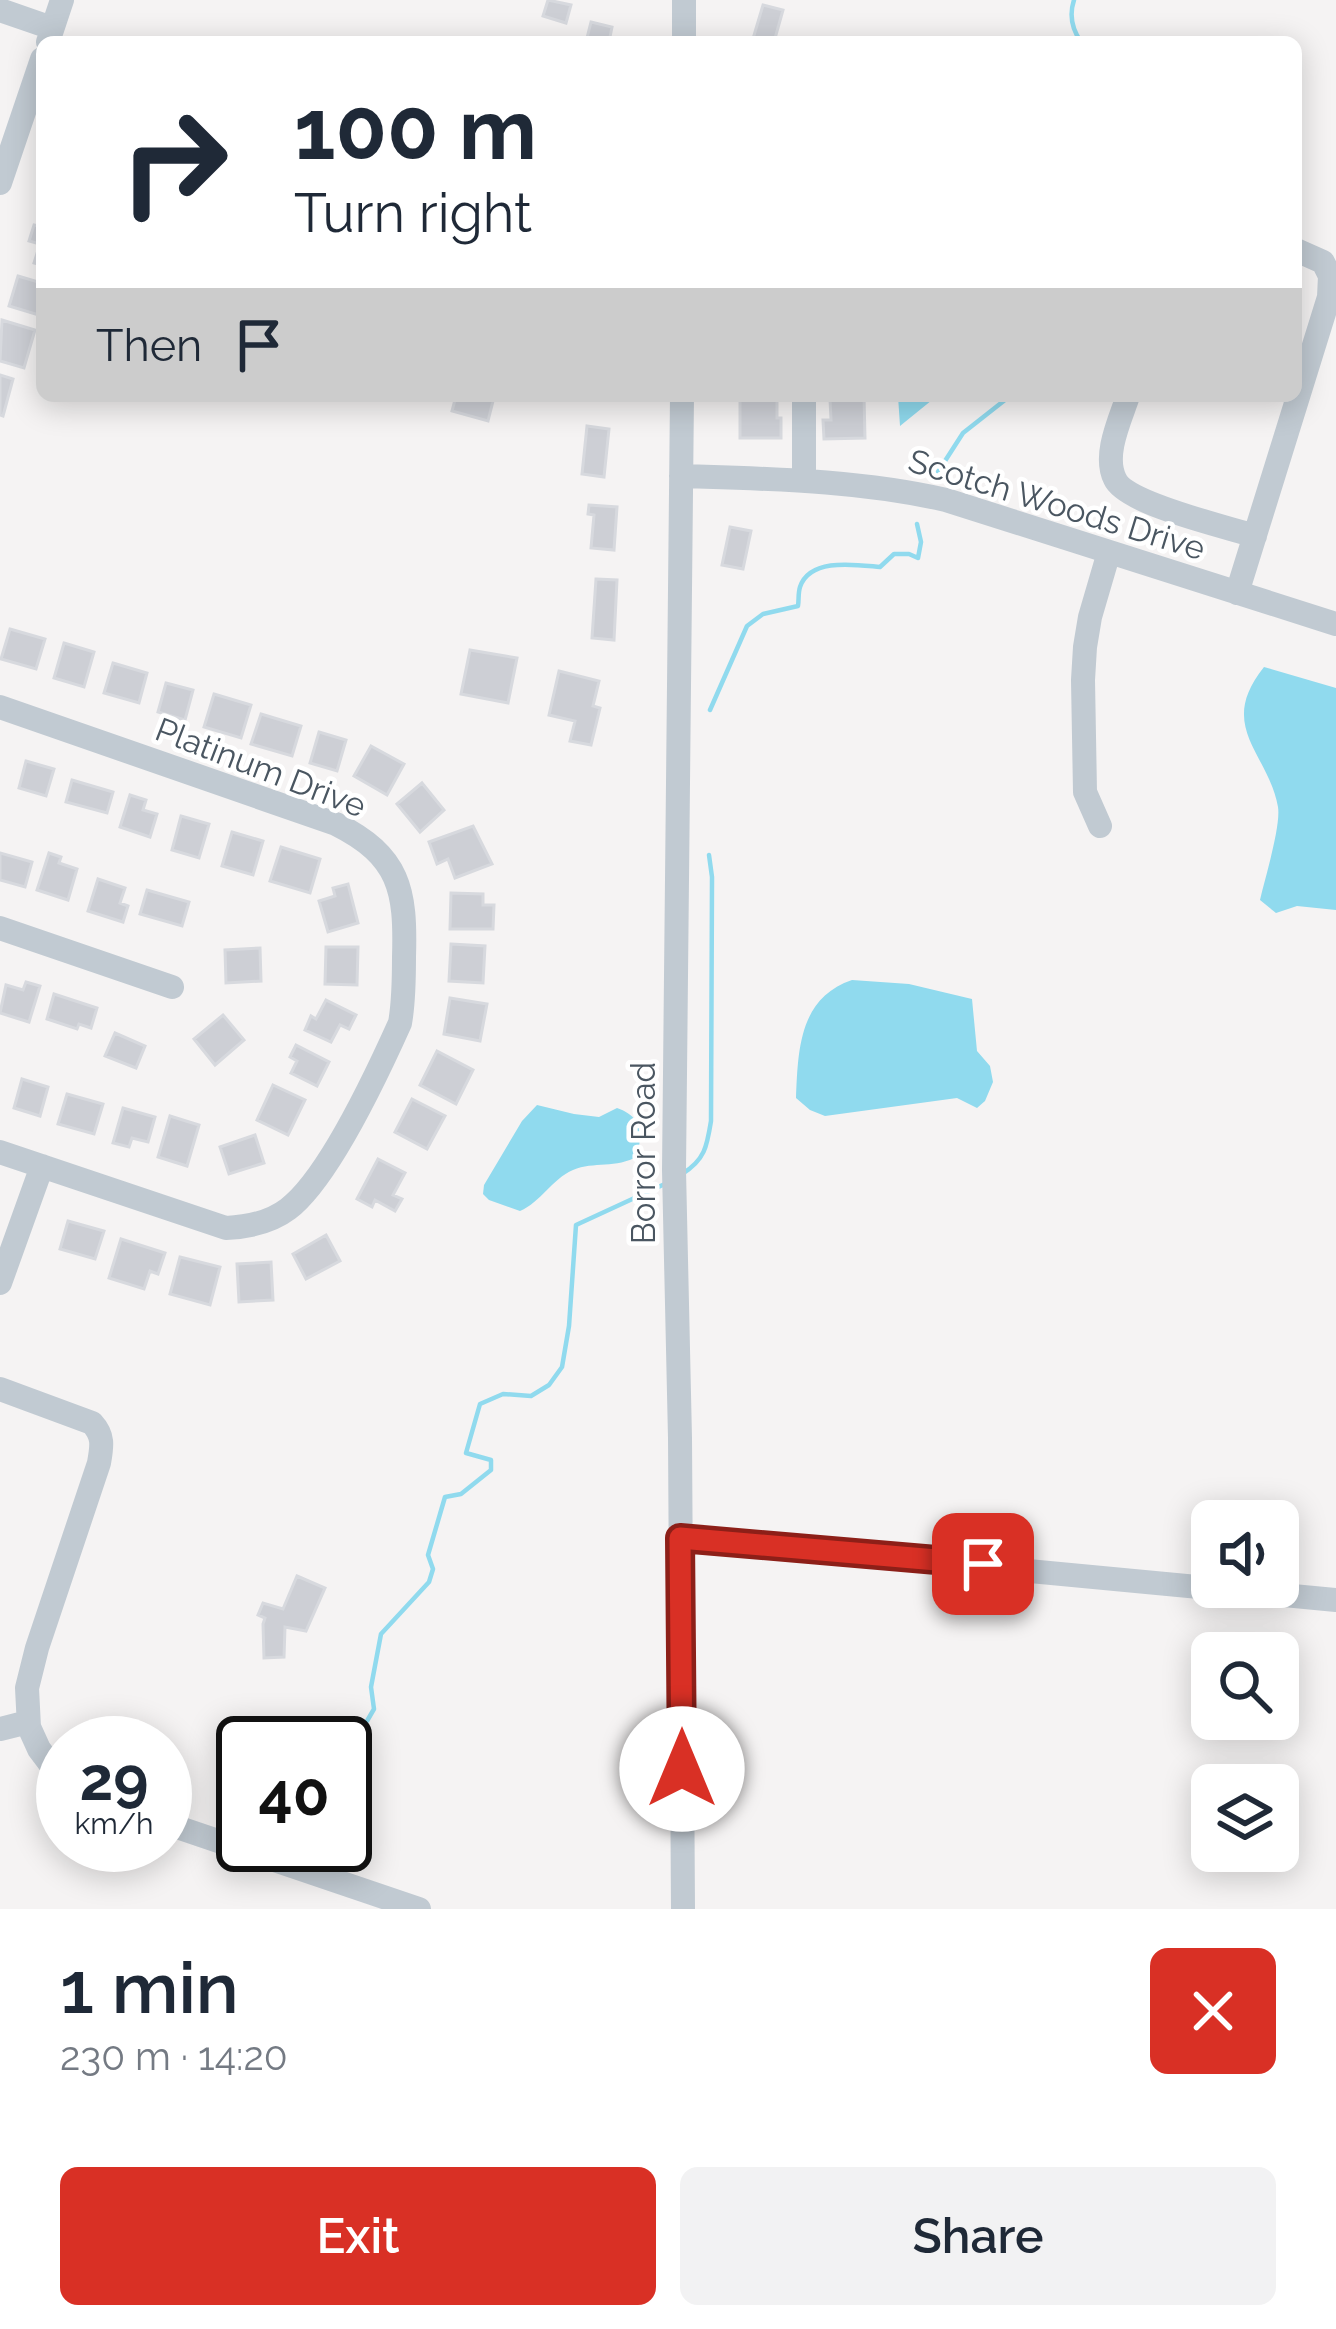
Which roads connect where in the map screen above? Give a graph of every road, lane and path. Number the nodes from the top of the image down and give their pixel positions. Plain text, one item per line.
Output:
1 (62, 0) edge
2 (684, 0) edge
3 (0, 10) edge
4 (50, 35) edge
5 (684, 36) edge
6 (36, 77) edge
7 (0, 183) edge
8 (1302, 253) edge
9 (1302, 384) edge
10 (682, 402) edge
11 (804, 402) edge
12 (1126, 402) edge
13 (1296, 402) edge
14 (681, 476) junction
15 (804, 481) junction
16 (1255, 536) junction
17 (1109, 552) junction
18 (1237, 593) junction
19 (1336, 624) edge
20 (0, 707) edge
21 (1100, 826) dead end
22 (0, 928) edge
23 (172, 987) dead end
24 (0, 1152) edge
25 (42, 1166) junction
26 (0, 1282) edge
27 (0, 1389) edge
28 (680, 1538) junction
29 (1336, 1600) edge
30 (28, 1722) junction
31 (0, 1729) edge
32 (36, 1744) edge
33 (192, 1832) edge
34 (419, 1909) edge
35 (683, 1909) edge

1 - 4 street
2 - 5 street
3 - 4 street
6 - 7 street
8 - 9 street
10 - 14 street, Borror Road
11 - 15 street
12 - 16 street
13 - 16 street
14 - 15 street, Scotch Woods Drive
14 - 28 street, Borror Road
15 - 17 street, Scotch Woods Drive
16 - 18 street
17 - 18 street, Scotch Woods Drive
17 - 21 street
18 - 19 street, Scotch Woods Drive
20 - 25 street, Platinum Drive
22 - 23 street
24 - 25 street, Platinum Drive
25 - 26 street
27 - 30 street
28 - 29 street
28 - 35 street, Borror Road
30 - 31 street
30 - 32 street
33 - 34 street

